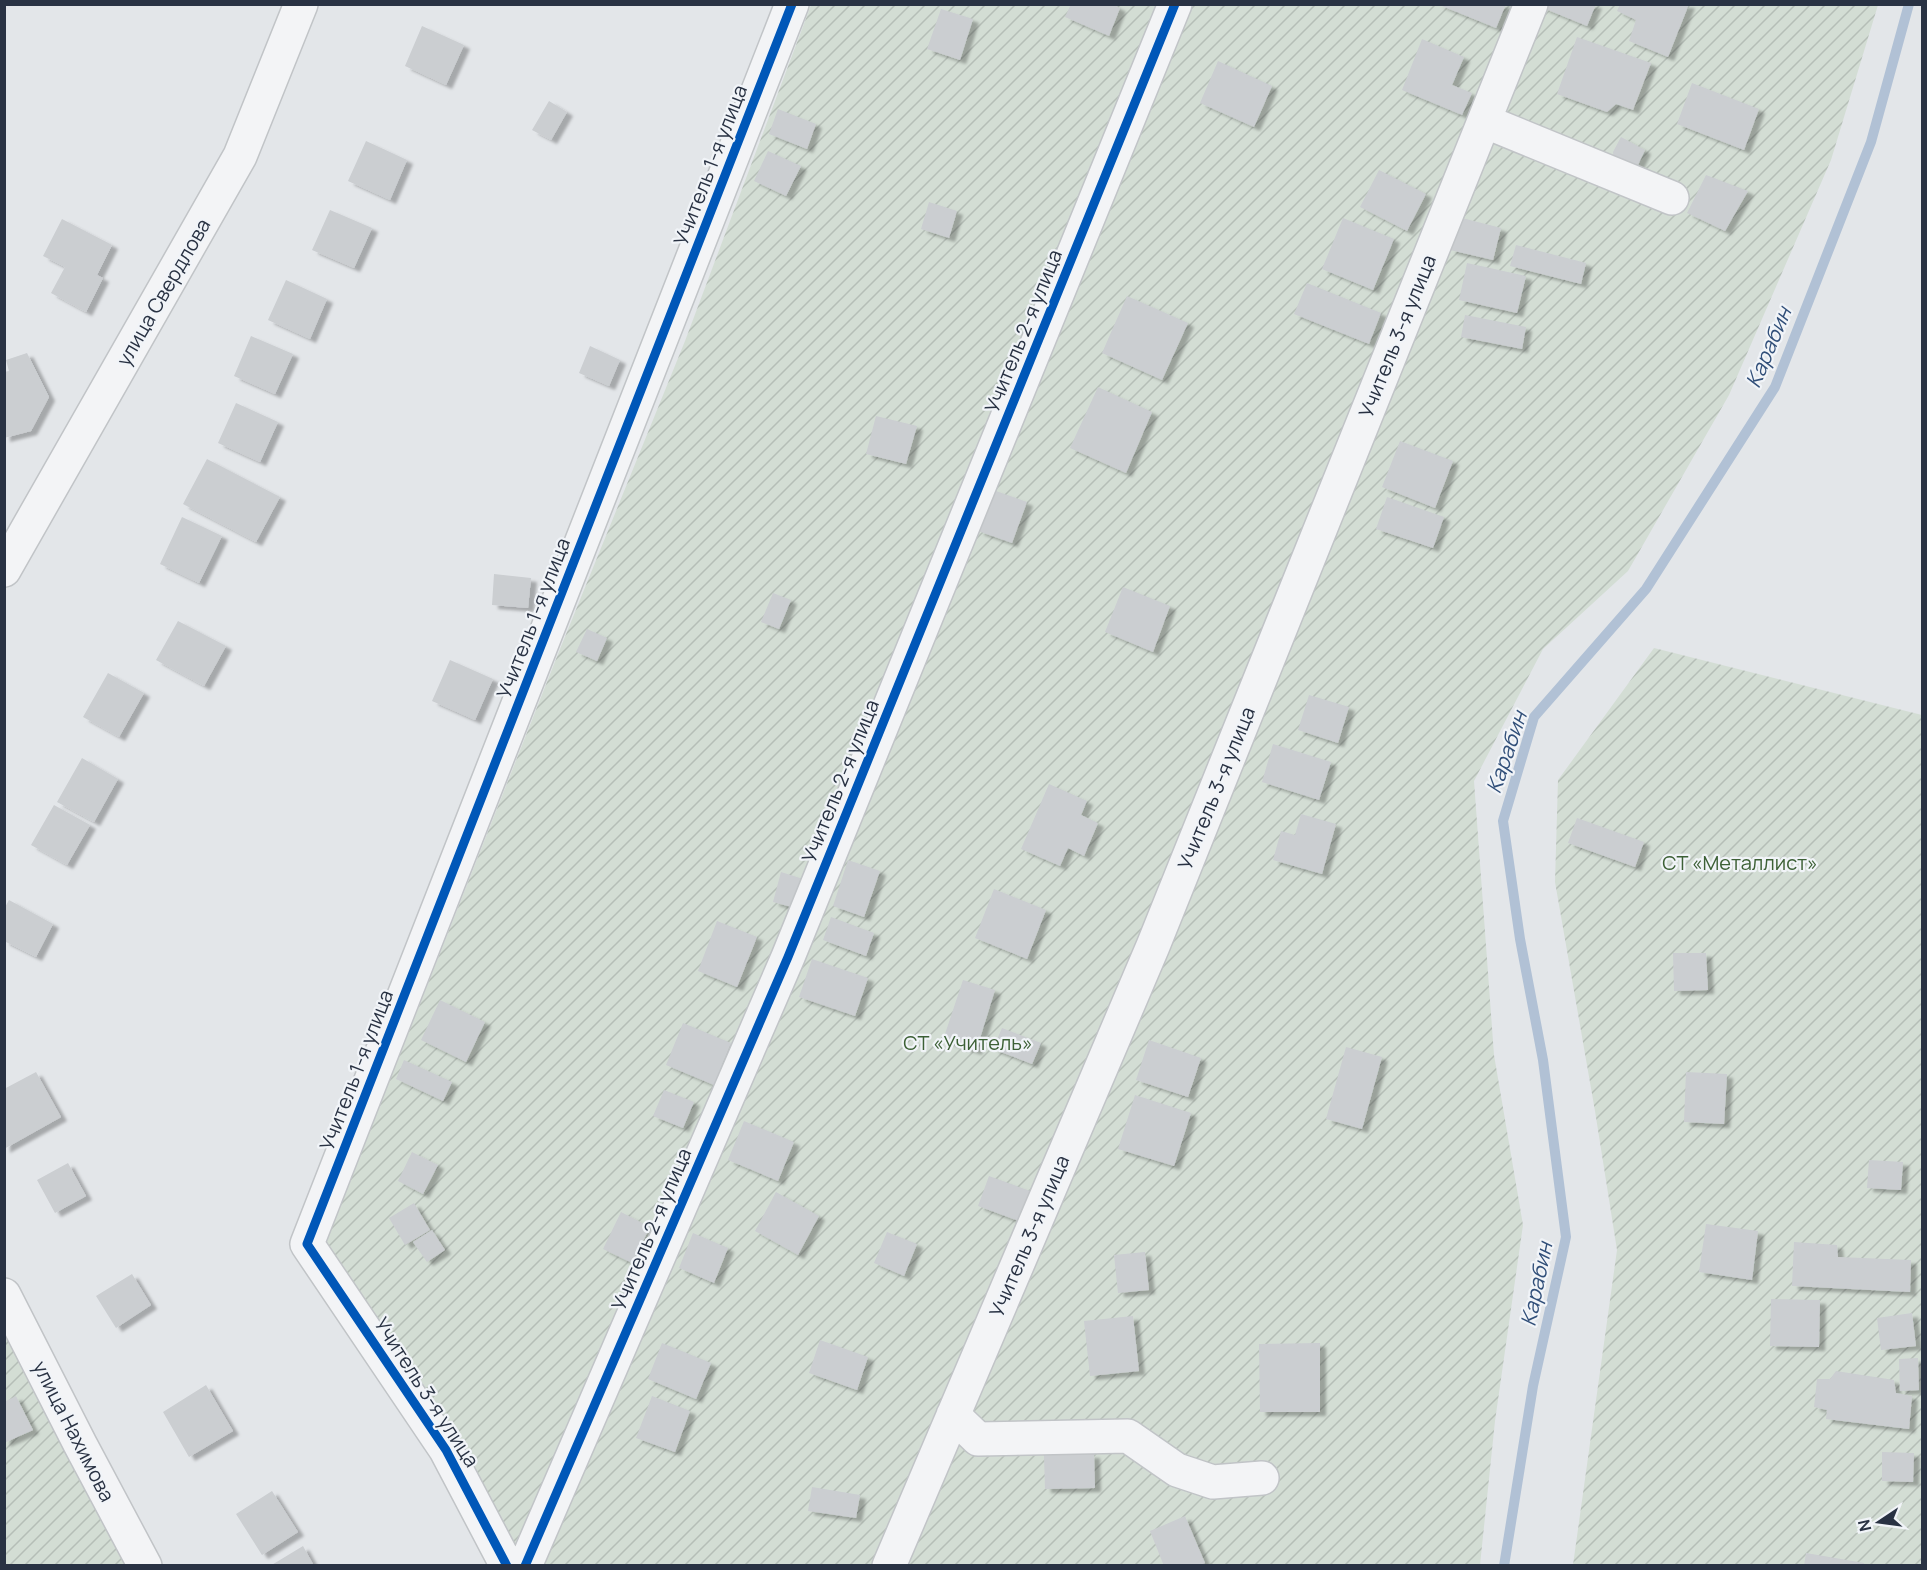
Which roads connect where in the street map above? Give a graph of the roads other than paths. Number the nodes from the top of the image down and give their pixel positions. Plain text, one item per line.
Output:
1 (301, 4) edge
2 (792, 4) edge
3 (1175, 4) edge
4 (1531, 4) edge
5 (1484, 121) junction
6 (1672, 198) dead end
7 (4, 570) edge
8 (307, 1244) joint
9 (4, 1295) edge
10 (953, 1415) junction
11 (1262, 1479) dead end
12 (145, 1566) edge
13 (507, 1566) edge
14 (525, 1566) edge
15 (889, 1566) edge

1 - 7 street, улица Свердлова
2 - 8 street, Учитель 1-я улица
3 - 14 street, Учитель 2-я улица
4 - 5 street, Учитель 3-я улица
5 - 6 street
5 - 10 street, Учитель 3-я улица
8 - 13 street, Учитель 3-я улица
9 - 12 street, улица Нахимова
10 - 11 street
10 - 15 street, Учитель 3-я улица

